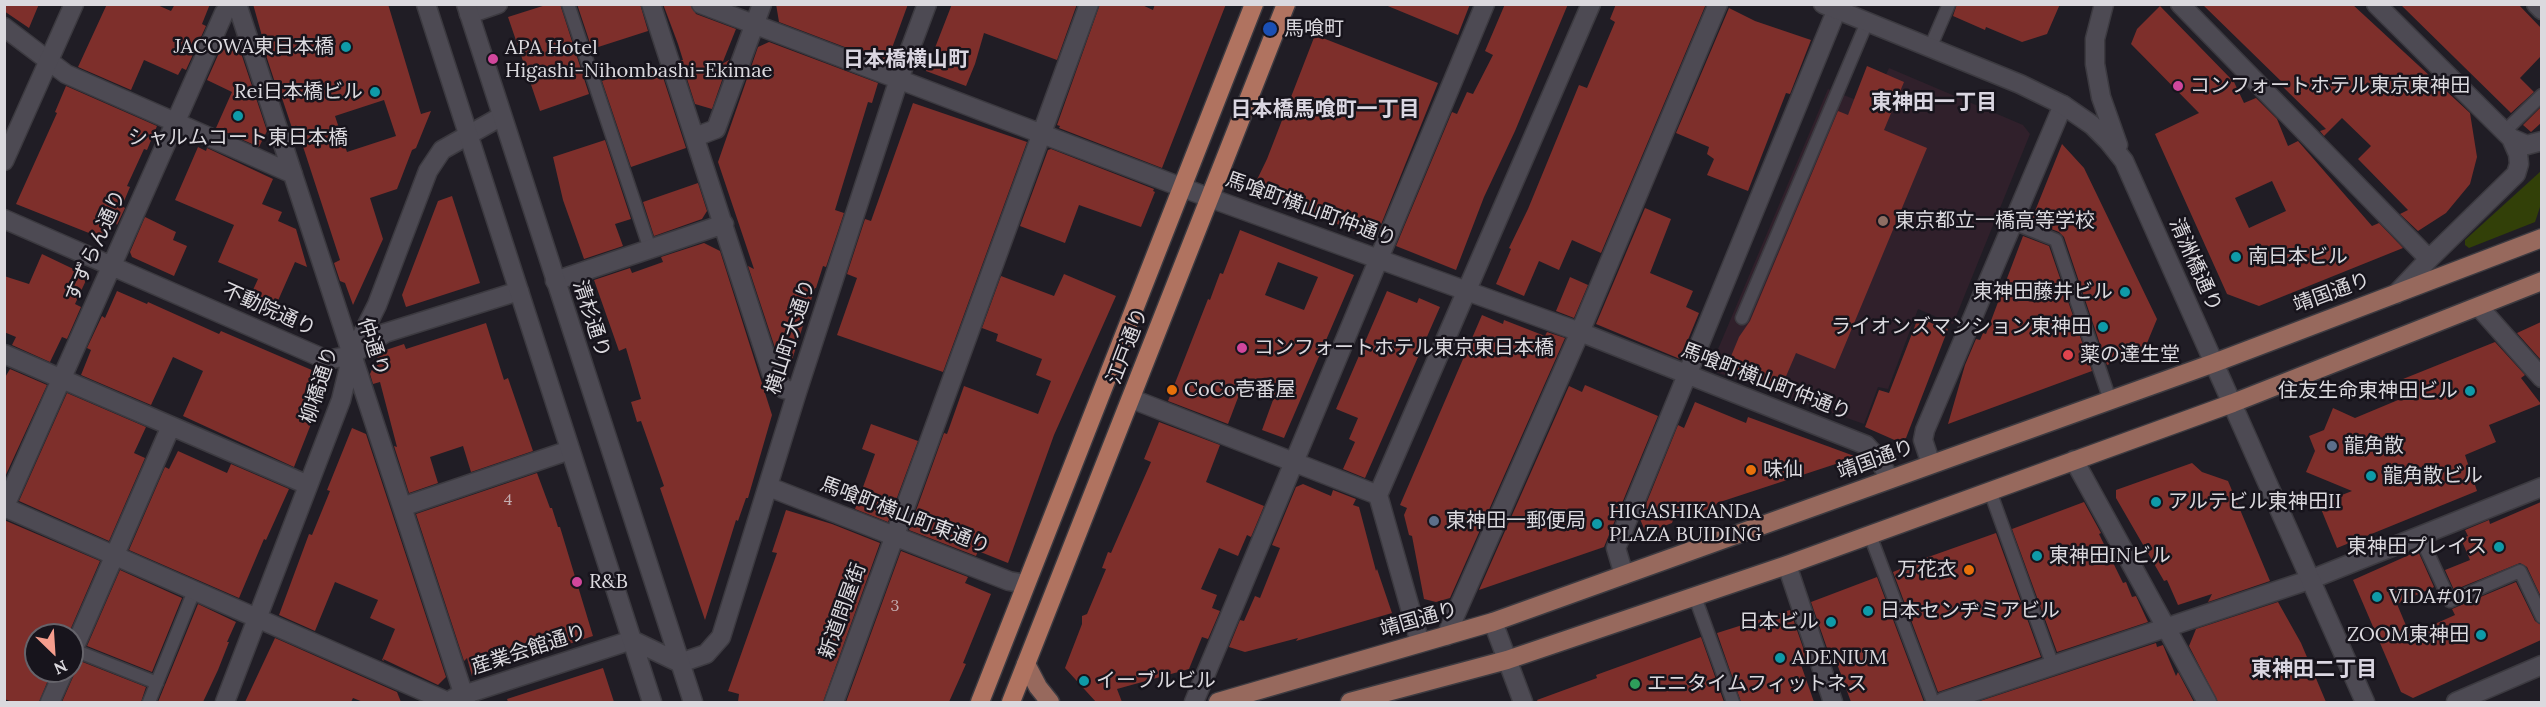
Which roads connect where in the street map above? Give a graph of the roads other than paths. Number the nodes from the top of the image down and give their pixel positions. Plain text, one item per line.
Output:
1 (74, 4) edge
2 (231, 4) edge
3 (237, 4) edge
4 (426, 4) edge
5 (498, 4) edge
6 (568, 4) edge
7 (651, 4) edge
8 (701, 4) edge
9 (762, 4) edge
10 (927, 4) edge
11 (1089, 4) edge
12 (1254, 4) edge
13 (1286, 4) edge
14 (1485, 4) edge
15 (1591, 4) edge
16 (1718, 4) edge
17 (1948, 4) edge
18 (2104, 4) edge
19 (2180, 4) edge
20 (2376, 4) edge
21 (2536, 4) edge
22 (1833, 6) edge
23 (468, 9) edge
24 (2541, 10) edge
25 (1868, 22) junction
26 (755, 24) junction
27 (4, 27) edge
28 (1930, 48) junction
29 (50, 60) junction
30 (899, 80) junction
31 (2541, 95) edge
32 (2063, 105) junction
33 (502, 116) junction
34 (176, 122) junction
35 (1042, 134) junction
36 (2508, 134) junction
37 (468, 135) junction
38 (695, 137) junction
39 (2541, 141) edge
40 (4, 161) edge
41 (2124, 161) junction
42 (293, 174) junction
43 (1183, 187) junction
44 (1210, 198) junction
45 (4, 219) edge
46 (2013, 223) junction
47 (724, 224) junction
48 (2541, 238) edge
49 (650, 249) junction
50 (1380, 259) junction
51 (2429, 259) junction
52 (112, 266) junction
53 (555, 281) junction
54 (2541, 281) edge
55 (1467, 290) junction
56 (519, 291) junction
57 (2396, 294) junction
58 (2479, 307) junction
59 (1742, 318) dead end
60 (1580, 332) junction
61 (4, 354) edge
62 (352, 355) junction
63 (2214, 363) junction
64 (1688, 375) junction
65 (2541, 378) edge
66 (62, 379) junction
67 (797, 392) junction
68 (1132, 399) junction
69 (2110, 400) junction
70 (2234, 403) junction
71 (171, 426) junction
72 (570, 450) junction
73 (2074, 460) junction
74 (1292, 463) junction
75 (1931, 464) junction
76 (1890, 479) junction
77 (308, 485) junction
78 (769, 488) junction
79 (2541, 488) edge
80 (1990, 491) junction
81 (1378, 495) junction
82 (402, 507) junction
83 (5, 508) edge
84 (895, 535) junction
85 (1870, 535) junction
86 (2420, 536) junction
87 (114, 556) junction
88 (1787, 565) junction
89 (1624, 575) junction
90 (2312, 579) junction
91 (1026, 584) junction
92 (194, 591) junction
93 (1695, 597) junction
94 (2541, 617) edge
95 (257, 619) junction
96 (1494, 622) junction
97 (84, 626) edge
98 (2166, 627) junction
99 (1446, 636) junction
100 (632, 640) junction
101 (1420, 643) junction
102 (84, 656) edge
103 (1507, 660) junction
104 (679, 661) junction
105 (1026, 664) junction
106 (2541, 665) edge
107 (2053, 666) junction
108 (59, 683) edge
109 (157, 683) junction
110 (465, 699) edge
111 (50, 702) edge
112 (149, 702) edge
113 (225, 702) edge
114 (444, 702) edge
115 (652, 702) edge
116 (693, 702) edge
117 (834, 702) edge
118 (980, 702) edge
119 (1011, 702) edge
120 (1050, 702) edge
121 (1194, 702) edge
122 (1218, 702) edge
123 (1350, 702) edge
124 (1523, 702) edge
125 (1733, 702) edge
126 (1833, 702) edge
127 (1933, 702) edge
128 (1943, 702) edge
129 (2207, 702) edge
130 (2365, 702) edge
131 (2456, 702) edge

1 - 29 street
2 - 34 street, すずらん通り
3 - 42 street, 仲通り
4 - 37 street
5 - 23 street
6 - 49 lane
7 - 38 street
8 - 26 street, 馬喰町横山町仲通り
9 - 26 street
10 - 30 street, 横山町大通り
11 - 35 street, 新道問屋街
12 - 43 highway, 江戸通り
13 - 44 highway, 江戸通り
14 - 50 street
15 - 55 street
16 - 60 street
17 - 28 lane
18 - 41 street
19 - 51 street
20 - 36 street
21 - 24 street
22 - 25 street, 清洲橋通り
22 - 64 street
23 - 33 street, 清杉通り
25 - 28 street, 清洲橋通り
25 - 59 lane
26 - 30 street, 馬喰町横山町仲通り
26 - 38 street
27 - 29 street
28 - 32 street, 清洲橋通り
29 - 34 street
29 - 40 street
30 - 35 street, 馬喰町横山町仲通り
30 - 67 street, 横山町大通り
31 - 36 lane
32 - 41 street, 清洲橋通り
32 - 46 street
33 - 37 street, 柳橋通り
33 - 53 street, 清杉通り
34 - 42 street
34 - 52 street, すずらん通り
35 - 43 street, 馬喰町横山町仲通り
35 - 84 street, 新道問屋街
36 - 39 street
36 - 51 street
37 - 56 street
37 - 62 street, 柳橋通り
38 - 47 street
41 - 63 street, 清洲橋通り
42 - 62 street, 仲通り
43 - 44 street, 馬喰町横山町仲通り
43 - 91 highway, 江戸通り
44 - 50 street, 馬喰町横山町仲通り
44 - 68 highway, 江戸通り
45 - 52 street, 不動院通り
46 - 69 lane
46 - 75 street
47 - 49 street
47 - 67 street
48 - 57 main road, 靖国通り
49 - 53 street
50 - 55 street, 馬喰町横山町仲通り
50 - 74 street
51 - 57 street
52 - 62 street, 不動院通り
52 - 66 street, すずらん通り
53 - 104 street, 清杉通り
54 - 58 main road
55 - 60 street, 馬喰町横山町仲通り
55 - 81 street
56 - 62 street, 不動院通り
56 - 72 street
57 - 63 main road, 靖国通り
58 - 65 street
58 - 70 main road
60 - 64 street, 馬喰町横山町仲通り
60 - 99 street
61 - 66 street
62 - 77 street, 柳橋通り
62 - 82 street, 仲通り
63 - 69 main road, 靖国通り
63 - 70 street, 清洲橋通り
64 - 76 street, 馬喰町横山町仲通り
64 - 89 street
66 - 71 street
66 - 83 street, すずらん通り
67 - 78 street, 横山町大通り
68 - 74 street
68 - 105 highway, 江戸通り
69 - 75 main road, 靖国通り
70 - 73 main road
70 - 90 street, 清洲橋通り
71 - 77 street
71 - 87 street
72 - 82 street
72 - 100 street
73 - 80 main road
73 - 98 street
74 - 81 street
74 - 121 street
75 - 76 main road, 靖国通り
76 - 89 main road, 靖国通り
77 - 95 street, 柳橋通り
78 - 84 street, 馬喰町横山町東通り
78 - 104 street, 横山町大通り
79 - 86 street
80 - 85 main road
80 - 107 lane
81 - 101 street
82 - 110 street, 仲通り
83 - 87 street
84 - 91 street, 馬喰町横山町東通り
84 - 117 street, 新道問屋街
85 - 88 main road
85 - 127 lane
86 - 90 street
86 - 94 lane
87 - 92 street
87 - 97 street
88 - 93 main road
88 - 126 street
89 - 96 main road, 靖国通り
90 - 98 street
90 - 130 street, 清洲橋通り
91 - 118 highway, 江戸通り
92 - 95 street
92 - 109 lane
93 - 103 main road
93 - 125 lane
95 - 113 street, 柳橋通り
95 - 114 street
96 - 99 main road, 靖国通り
96 - 103 street
98 - 107 street
98 - 129 street
99 - 101 main road, 靖国通り
100 - 104 street
100 - 110 street, 産業会館通り
100 - 115 street
101 - 122 main road, 靖国通り
102 - 109 lane
103 - 123 main road
103 - 124 street
104 - 116 street, 清杉通り
105 - 119 highway, 江戸通り
105 - 120 main road
106 - 131 street
107 - 128 street
108 - 111 street
109 - 112 lane
110 - 114 street, 産業会館通り

